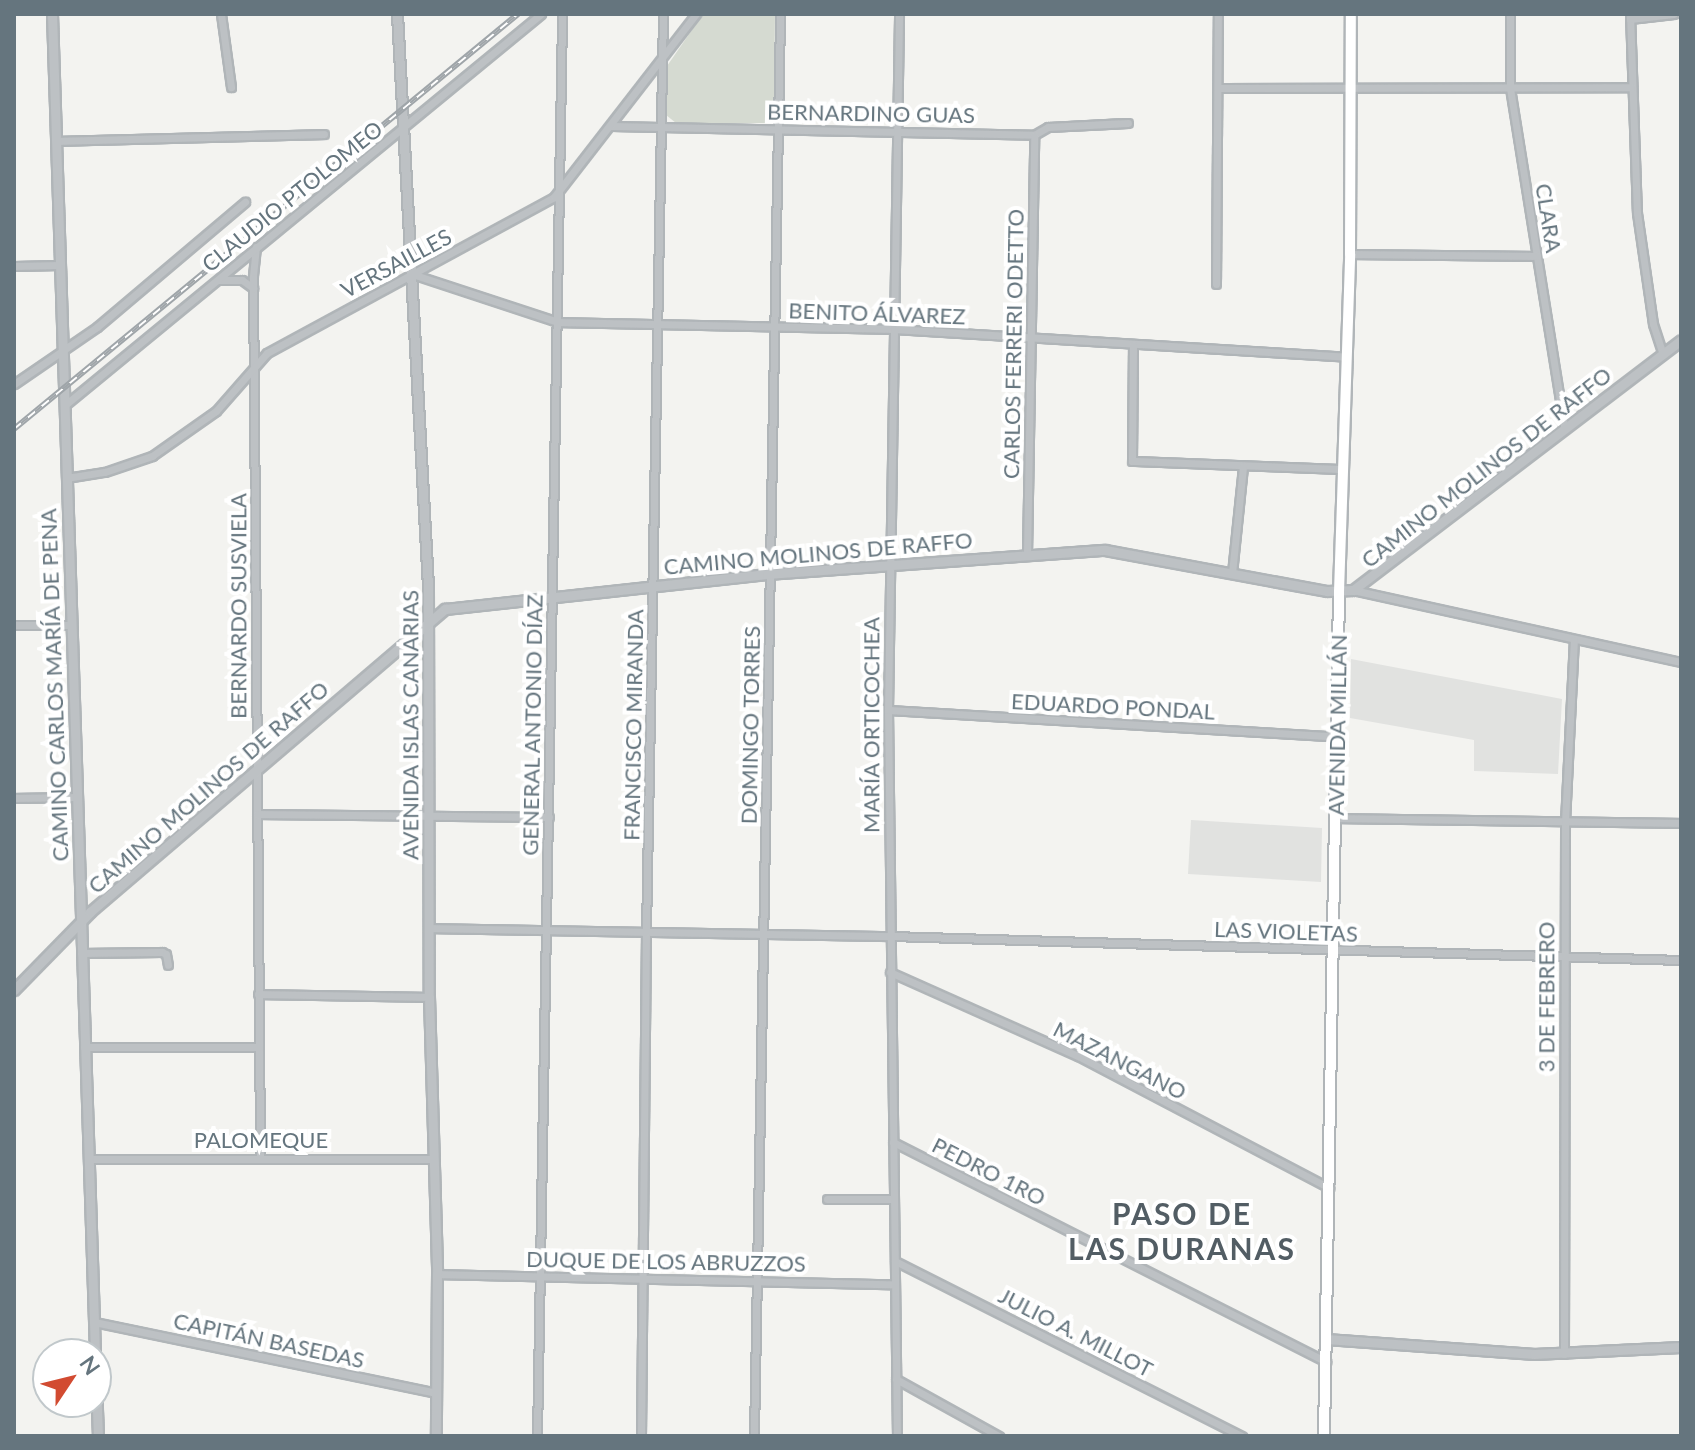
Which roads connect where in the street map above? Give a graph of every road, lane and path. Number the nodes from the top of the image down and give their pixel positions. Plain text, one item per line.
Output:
1 (52, 14) edge
2 (221, 14) edge
3 (397, 14) edge
4 (541, 14) edge
5 (562, 14) edge
6 (663, 14) edge
7 (696, 14) edge
8 (780, 14) edge
9 (899, 14) edge
10 (1218, 14) edge
11 (1351, 14) edge
12 (1510, 14) edge
13 (1674, 14) edge
14 (1630, 16) edge
15 (663, 59) junction
16 (231, 87) dead end
17 (1631, 87) junction
18 (1218, 88) junction
19 (1351, 88) junction
20 (1510, 88) junction
21 (1128, 123) dead end
22 (612, 126) junction
23 (404, 127) junction
24 (660, 127) junction
25 (779, 131) junction
26 (897, 131) junction
27 (324, 134) dead end
28 (1034, 135) junction
29 (57, 141) junction
30 (561, 188) junction
31 (245, 202) dead end
32 (256, 247) junction
33 (1350, 254) junction
34 (1537, 256) junction
35 (60, 265) junction
36 (14, 266) edge
37 (412, 274) junction
38 (217, 280) junction
39 (1216, 284) dead end
40 (253, 288) junction
41 (558, 322) junction
42 (657, 325) junction
43 (776, 328) junction
44 (893, 329) junction
45 (1031, 339) junction
46 (1681, 340) edge
47 (1133, 345) junction
48 (62, 353) junction
49 (1663, 354) junction
50 (1347, 357) junction
51 (254, 368) junction
52 (14, 384) edge
53 (65, 405) junction
54 (1564, 427) junction
55 (1243, 467) junction
56 (1343, 469) junction
57 (66, 478) junction
58 (1027, 554) junction
59 (889, 564) junction
60 (771, 573) junction
61 (1232, 573) junction
62 (655, 585) junction
63 (1353, 590) junction
64 (1339, 592) junction
65 (553, 595) junction
66 (428, 622) junction
67 (14, 625) edge
68 (69, 625) junction
69 (1574, 640) junction
70 (1681, 662) edge
71 (888, 710) junction
72 (1336, 737) junction
73 (257, 768) junction
74 (75, 797) junction
75 (14, 798) edge
76 (257, 814) junction
77 (428, 816) junction
78 (549, 817) junction
79 (1335, 818) junction
80 (1565, 822) junction
81 (1681, 823) edge
82 (80, 921) junction
83 (428, 928) junction
84 (545, 930) junction
85 (646, 932) junction
86 (764, 934) junction
87 (891, 936) junction
88 (1333, 951) junction
89 (81, 953) junction
90 (1564, 956) junction
91 (1681, 960) edge
92 (168, 965) dead end
93 (890, 972) junction
94 (14, 990) edge
95 (258, 994) junction
96 (429, 997) junction
97 (84, 1047) junction
98 (259, 1047) junction
99 (893, 1142) junction
100 (260, 1157) junction
101 (88, 1159) junction
102 (434, 1159) junction
103 (1329, 1188) junction
104 (827, 1199) dead end
105 (894, 1199) junction
106 (895, 1261) junction
107 (437, 1274) junction
108 (540, 1276) junction
109 (643, 1278) junction
110 (756, 1281) junction
111 (895, 1284) junction
112 (94, 1322) junction
113 (94, 1338) edge
114 (1326, 1339) junction
115 (1681, 1347) edge
116 (1564, 1354) junction
117 (1326, 1362) junction
118 (896, 1379) junction
119 (436, 1393) junction
120 (436, 1436) edge
121 (537, 1436) edge
122 (641, 1436) edge
123 (754, 1436) edge
124 (897, 1436) edge
125 (999, 1436) edge
126 (1242, 1436) edge
127 (1324, 1436) edge

1 - 29 street, CAMINO CARLOS MARÍA DE PENA
2 - 16 street
3 - 23 street, AVENIDA ISLAS CANARIAS
4 - 23 street, CLAUDIO PTOLOMEO
5 - 30 street, GENERAL ANTONIO DÍAZ
6 - 15 street, FRANCISCO MIRANDA
7 - 15 street, VERSAILLES
8 - 25 street, DOMINGO TORRES
9 - 26 street, MARÍA ORTICOCHEA
10 - 18 street
11 - 19 main road, AVENIDA MILLÁN
12 - 20 street, CLARA
13 - 14 street
14 - 17 street
15 - 22 street, VERSAILLES
15 - 24 street, FRANCISCO MIRANDA
17 - 20 street
17 - 49 street
18 - 19 street
18 - 39 street
19 - 20 street
19 - 33 main road, AVENIDA MILLÁN
20 - 34 street, CLARA
21 - 28 street, BERNARDINO GUAS
22 - 24 street, BERNARDINO GUAS
22 - 30 street, VERSAILLES
23 - 32 street, CLAUDIO PTOLOMEO
23 - 37 street, AVENIDA ISLAS CANARIAS
24 - 25 street, BERNARDINO GUAS
24 - 42 street, FRANCISCO MIRANDA
25 - 26 street, BERNARDINO GUAS
25 - 43 street, DOMINGO TORRES
26 - 28 street, BERNARDINO GUAS
26 - 44 street, MARÍA ORTICOCHEA
27 - 29 street
28 - 45 street, CARLOS FERRERI ODETTO
29 - 35 street, CAMINO CARLOS MARÍA DE PENA
30 - 37 street, VERSAILLES
30 - 41 street, GENERAL ANTONIO DÍAZ
31 - 48 street
32 - 38 street, CLAUDIO PTOLOMEO
32 - 40 street, BERNARDO SUSVIELA
33 - 34 street
33 - 50 main road, AVENIDA MILLÁN
34 - 54 street, CLARA
35 - 36 street
35 - 48 street, CAMINO CARLOS MARÍA DE PENA
37 - 41 street, BENITO ÁLVAREZ
37 - 51 street, VERSAILLES
37 - 66 street, AVENIDA ISLAS CANARIAS
38 - 40 street
38 - 53 street, CLAUDIO PTOLOMEO
40 - 51 street, BERNARDO SUSVIELA
41 - 42 street, BENITO ÁLVAREZ
41 - 65 street, GENERAL ANTONIO DÍAZ
42 - 43 street, BENITO ÁLVAREZ
42 - 62 street, FRANCISCO MIRANDA
43 - 44 street, BENITO ÁLVAREZ
43 - 60 street, DOMINGO TORRES
44 - 45 street, BENITO ÁLVAREZ
44 - 59 street, MARÍA ORTICOCHEA
45 - 47 street, BENITO ÁLVAREZ
45 - 58 street, CARLOS FERRERI ODETTO
46 - 49 street, CAMINO MOLINOS DE RAFFO
47 - 50 street, BENITO ÁLVAREZ
47 - 55 street
48 - 52 street
48 - 53 street, CAMINO CARLOS MARÍA DE PENA
49 - 54 street, CAMINO MOLINOS DE RAFFO
50 - 56 main road, AVENIDA MILLÁN
51 - 57 street, VERSAILLES
51 - 73 street, BERNARDO SUSVIELA
53 - 57 street, CAMINO CARLOS MARÍA DE PENA
54 - 63 street, CAMINO MOLINOS DE RAFFO
55 - 56 street
55 - 61 street
56 - 64 main road, AVENIDA MILLÁN
57 - 68 street, CAMINO CARLOS MARÍA DE PENA
58 - 59 street, CAMINO MOLINOS DE RAFFO
58 - 61 street, CAMINO MOLINOS DE RAFFO
59 - 60 street, CAMINO MOLINOS DE RAFFO
59 - 71 street, MARÍA ORTICOCHEA
60 - 62 street, CAMINO MOLINOS DE RAFFO
60 - 86 street, DOMINGO TORRES
61 - 64 street, CAMINO MOLINOS DE RAFFO
62 - 65 street, CAMINO MOLINOS DE RAFFO
62 - 85 street, FRANCISCO MIRANDA
63 - 64 street, CAMINO MOLINOS DE RAFFO
63 - 69 street
64 - 72 main road, AVENIDA MILLÁN
65 - 66 street, CAMINO MOLINOS DE RAFFO
65 - 78 street, GENERAL ANTONIO DÍAZ
66 - 73 street, CAMINO MOLINOS DE RAFFO
66 - 77 street, AVENIDA ISLAS CANARIAS
67 - 68 street
68 - 74 street, CAMINO CARLOS MARÍA DE PENA
69 - 70 street
69 - 80 street, 3 DE FEBRERO
71 - 72 street, EDUARDO PONDAL
71 - 87 street, MARÍA ORTICOCHEA
72 - 79 main road, AVENIDA MILLÁN
73 - 76 street, BERNARDO SUSVIELA
73 - 82 street, CAMINO MOLINOS DE RAFFO
74 - 75 street
74 - 82 street, CAMINO CARLOS MARÍA DE PENA
76 - 77 street
76 - 95 street, BERNARDO SUSVIELA
77 - 78 street
77 - 83 street, AVENIDA ISLAS CANARIAS
78 - 84 street, GENERAL ANTONIO DÍAZ
79 - 80 street
79 - 88 main road, AVENIDA MILLÁN
80 - 81 street
80 - 90 street, 3 DE FEBRERO
82 - 89 street, CAMINO CARLOS MARÍA DE PENA
82 - 94 street, CAMINO MOLINOS DE RAFFO
83 - 84 street
83 - 96 street, AVENIDA ISLAS CANARIAS
84 - 85 street
84 - 108 street, GENERAL ANTONIO DÍAZ
85 - 86 street
85 - 109 street, FRANCISCO MIRANDA
86 - 87 street
86 - 110 street, DOMINGO TORRES
87 - 88 street, LAS VIOLETAS
87 - 93 street, MARÍA ORTICOCHEA
88 - 90 street, LAS VIOLETAS
88 - 103 main road, AVENIDA MILLÁN
89 - 92 street
89 - 97 street, CAMINO CARLOS MARÍA DE PENA
90 - 91 street, LAS VIOLETAS
90 - 116 street, 3 DE FEBRERO
93 - 99 street, MARÍA ORTICOCHEA
93 - 103 street, MAZANGANO
95 - 96 street
95 - 98 street, BERNARDO SUSVIELA
96 - 102 street, AVENIDA ISLAS CANARIAS
97 - 98 street
97 - 101 street, CAMINO CARLOS MARÍA DE PENA
98 - 100 street, BERNARDO SUSVIELA
99 - 105 street, MARÍA ORTICOCHEA
99 - 117 street, PEDRO 1RO
100 - 101 street, PALOMEQUE
100 - 102 street, PALOMEQUE
101 - 112 street, CAMINO CARLOS MARÍA DE PENA
102 - 107 street, AVENIDA ISLAS CANARIAS
103 - 114 main road, AVENIDA MILLÁN
104 - 105 street
105 - 106 street, MARÍA ORTICOCHEA
106 - 111 street, MARÍA ORTICOCHEA
106 - 126 street, JULIO A. MILLOT
107 - 108 street, DUQUE DE LOS ABRUZZOS
107 - 119 street, AVENIDA ISLAS CANARIAS
108 - 109 street, DUQUE DE LOS ABRUZZOS
108 - 121 street, GENERAL ANTONIO DÍAZ
109 - 110 street, DUQUE DE LOS ABRUZZOS
109 - 122 street, FRANCISCO MIRANDA
110 - 111 street, DUQUE DE LOS ABRUZZOS
110 - 123 street, DOMINGO TORRES
111 - 118 street, MARÍA ORTICOCHEA
112 - 113 street, CAMINO CARLOS MARÍA DE PENA
112 - 119 street, CAPITÁN BASEDAS
114 - 116 street
114 - 117 main road, AVENIDA MILLÁN
115 - 116 street
117 - 127 main road, AVENIDA MILLÁN
118 - 124 street, MARÍA ORTICOCHEA
118 - 125 street
119 - 120 street, AVENIDA ISLAS CANARIAS

